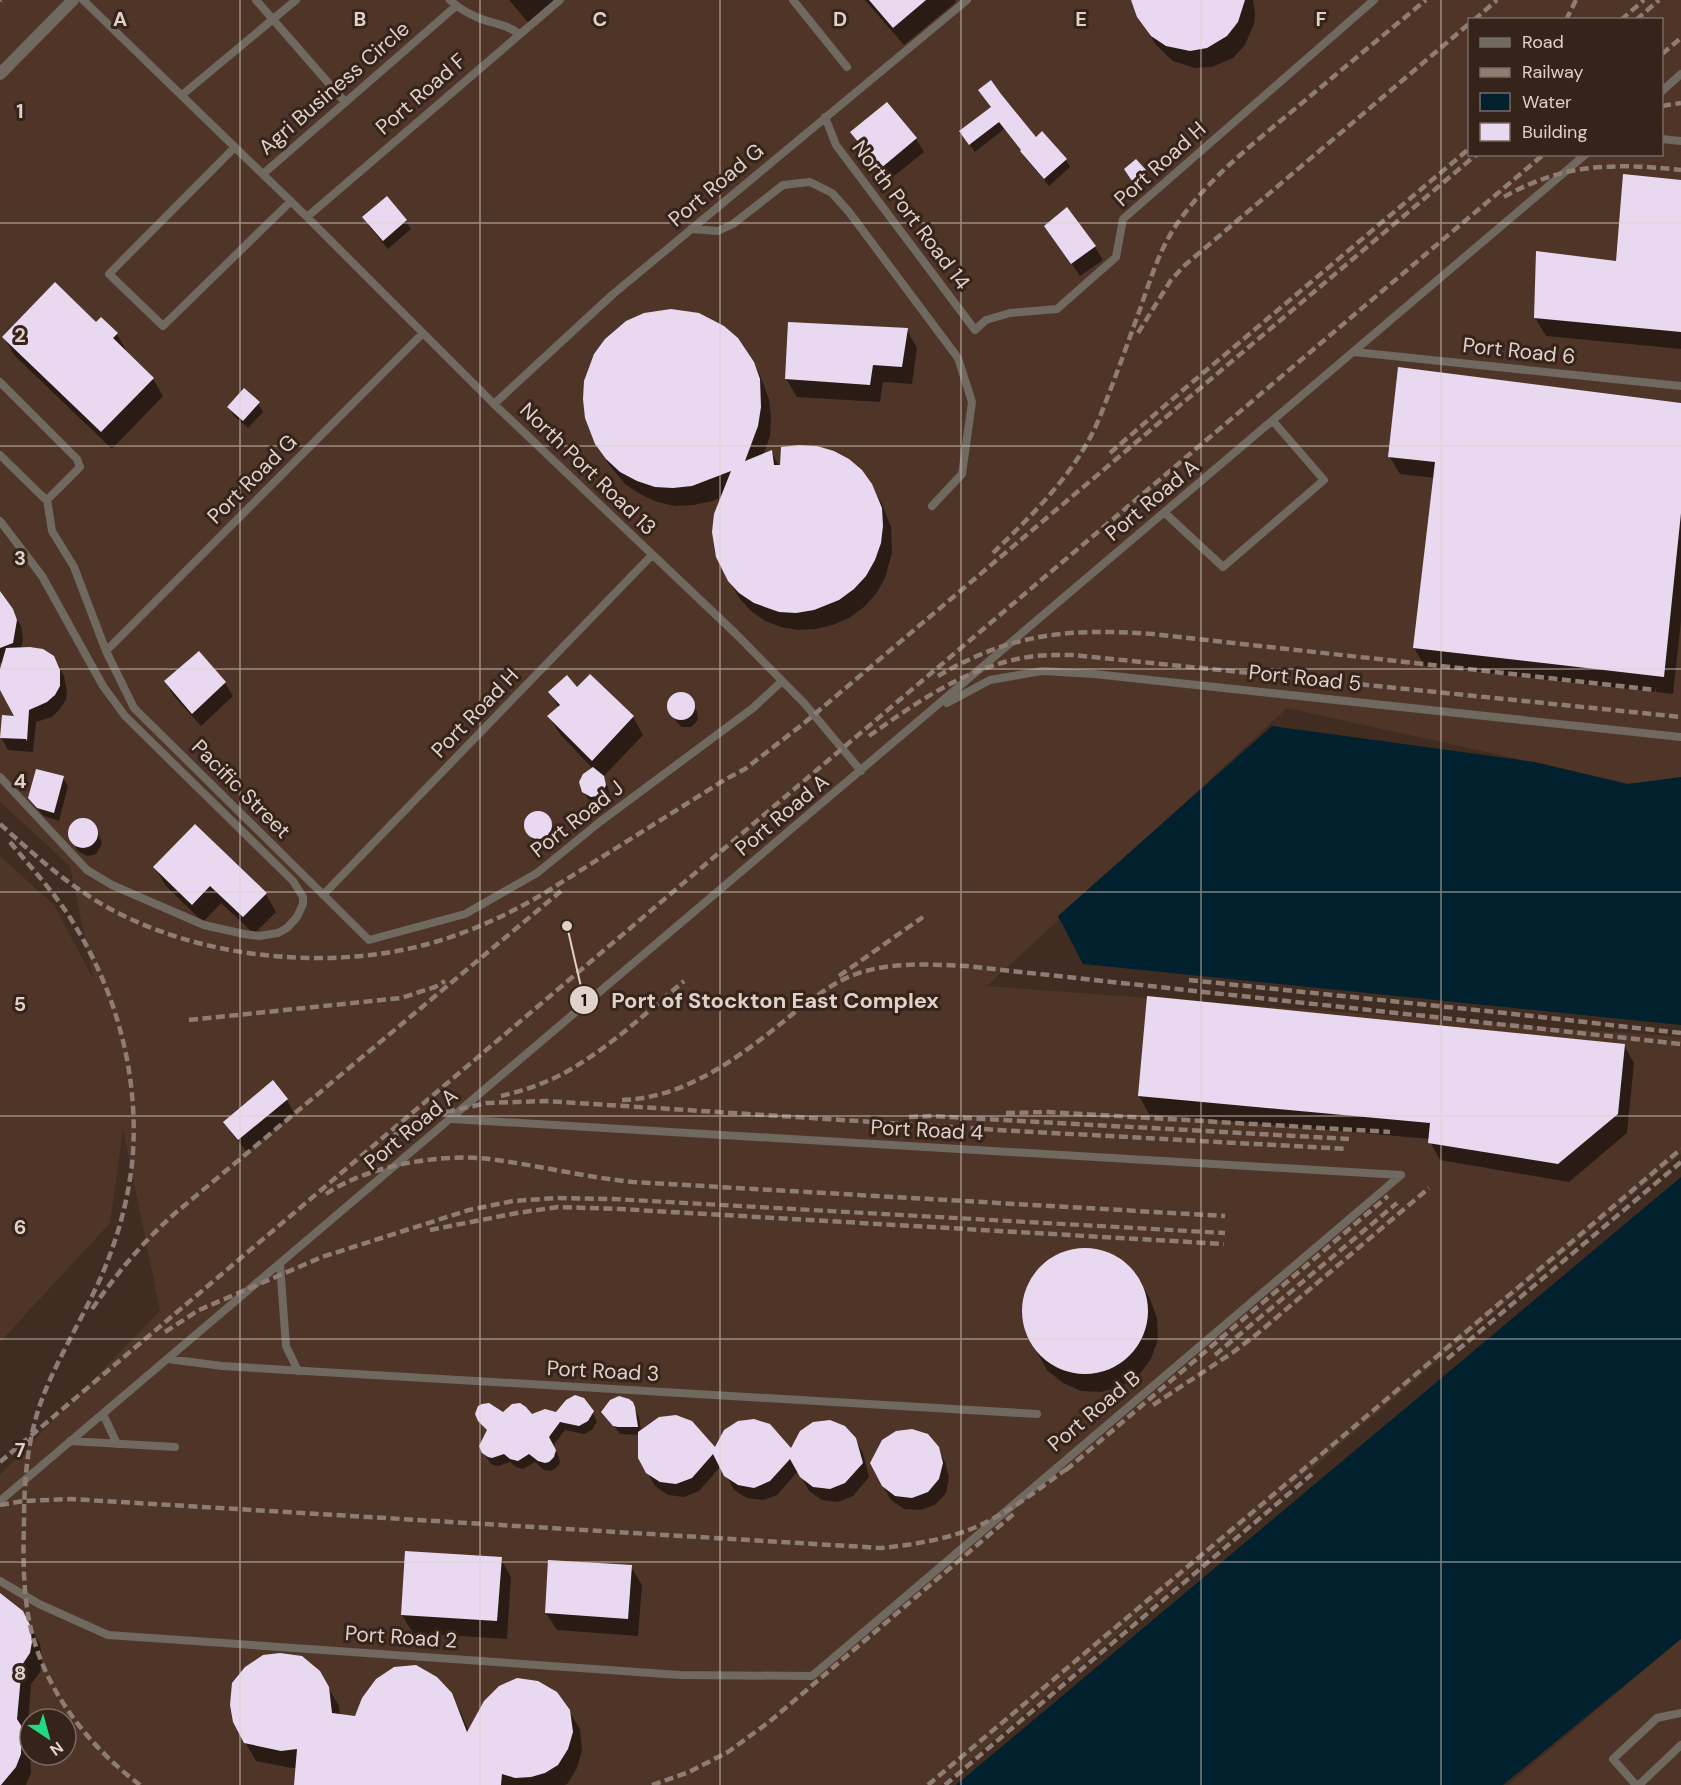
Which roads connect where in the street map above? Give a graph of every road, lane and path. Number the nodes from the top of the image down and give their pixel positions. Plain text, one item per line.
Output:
1 (73, 0) edge
2 (83, 0) edge
3 (256, 0) edge
4 (296, 0) edge
5 (560, 0) edge
6 (793, 0) edge
7 (968, 0) edge
8 (1374, 0) edge
9 (453, 3) edge
10 (272, 20) junction
11 (519, 34) junction
12 (847, 67) dead end
13 (0, 74) edge
14 (1681, 74) edge
15 (1663, 90) edge
16 (182, 95) junction
17 (345, 102) junction
18 (825, 117) junction
19 (1663, 139) edge
20 (1681, 141) edge
21 (235, 147) junction
22 (1584, 156) edge
23 (263, 174) junction
24 (291, 201) junction
25 (307, 217) junction
26 (691, 229) junction
27 (975, 330) joint
28 (423, 333) junction
29 (1354, 352) junction
30 (0, 382) edge
31 (1681, 386) edge
32 (494, 404) junction
33 (1273, 421) junction
34 (0, 454) edge
35 (47, 499) junction
36 (932, 506) dead end
37 (1165, 513) junction
38 (0, 520) edge
39 (652, 555) junction
40 (106, 651) junction
41 (782, 681) junction
42 (933, 710) junction
43 (1681, 737) edge
44 (861, 771) junction
45 (0, 777) edge
46 (323, 895) junction
47 (369, 940) joint
48 (452, 1119) junction
49 (1401, 1175) joint
50 (280, 1264) junction
51 (168, 1359) junction
52 (298, 1371) junction
53 (103, 1414) junction
54 (1037, 1414) dead end
55 (70, 1441) junction
56 (117, 1444) junction
57 (175, 1447) dead end
58 (0, 1501) edge
59 (0, 1581) edge
60 (812, 1676) joint
61 (1681, 1713) edge
62 (1681, 1745) edge
63 (1638, 1785) edge

1 - 13 street
2 - 16 lane, Agri Business Circle
3 - 10 lane
4 - 10 lane
5 - 11 lane, Port Road F
6 - 12 lane
7 - 18 lane, Port Road G
8 - 27 lane, Port Road H
9 - 11 lane
9 - 17 lane, Agri Business Circle
10 - 16 lane
10 - 17 lane
11 - 25 lane, Port Road F
14 - 15 lane
16 - 21 lane, Agri Business Circle
17 - 23 lane, Agri Business Circle
18 - 26 lane, Port Road G
18 - 27 lane, North Port Road 14
19 - 20 lane
21 - 23 lane, Agri Business Circle
21 - 24 lane
22 - 29 lane, Port Road A
23 - 24 lane, Agri Business Circle
24 - 25 lane, Agri Business Circle
25 - 28 lane, North Port Road 13
26 - 32 lane, Port Road G
26 - 36 lane
28 - 32 lane, North Port Road 13
28 - 40 lane, Port Road G
29 - 31 lane, Port Road 6
29 - 33 lane, Port Road A
30 - 35 lane
32 - 39 lane, North Port Road 13
33 - 37 lane, Port Road A
33 - 37 lane
34 - 35 lane
35 - 40 lane, Pacific Street
37 - 42 lane, Port Road A
38 - 45 lane
39 - 41 lane, North Port Road 13
39 - 46 lane, Port Road H
40 - 46 lane, Pacific Street
41 - 44 lane, North Port Road 13
41 - 47 lane, Port Road J
42 - 43 lane, Port Road 5
42 - 44 lane, Port Road A
44 - 48 lane, Port Road A
46 - 47 lane, Pacific Street
48 - 49 lane, Port Road 4
48 - 50 lane, Port Road A
49 - 60 lane, Port Road B
50 - 51 lane, Port Road A
50 - 52 lane
51 - 52 lane, Port Road 3
51 - 53 lane, Port Road A
52 - 54 lane, Port Road 3
53 - 55 lane, Port Road A
53 - 56 lane
55 - 56 lane
55 - 58 lane, Port Road A
56 - 57 lane
59 - 60 lane, Port Road 2
61 - 63 lane
62 - 63 lane

